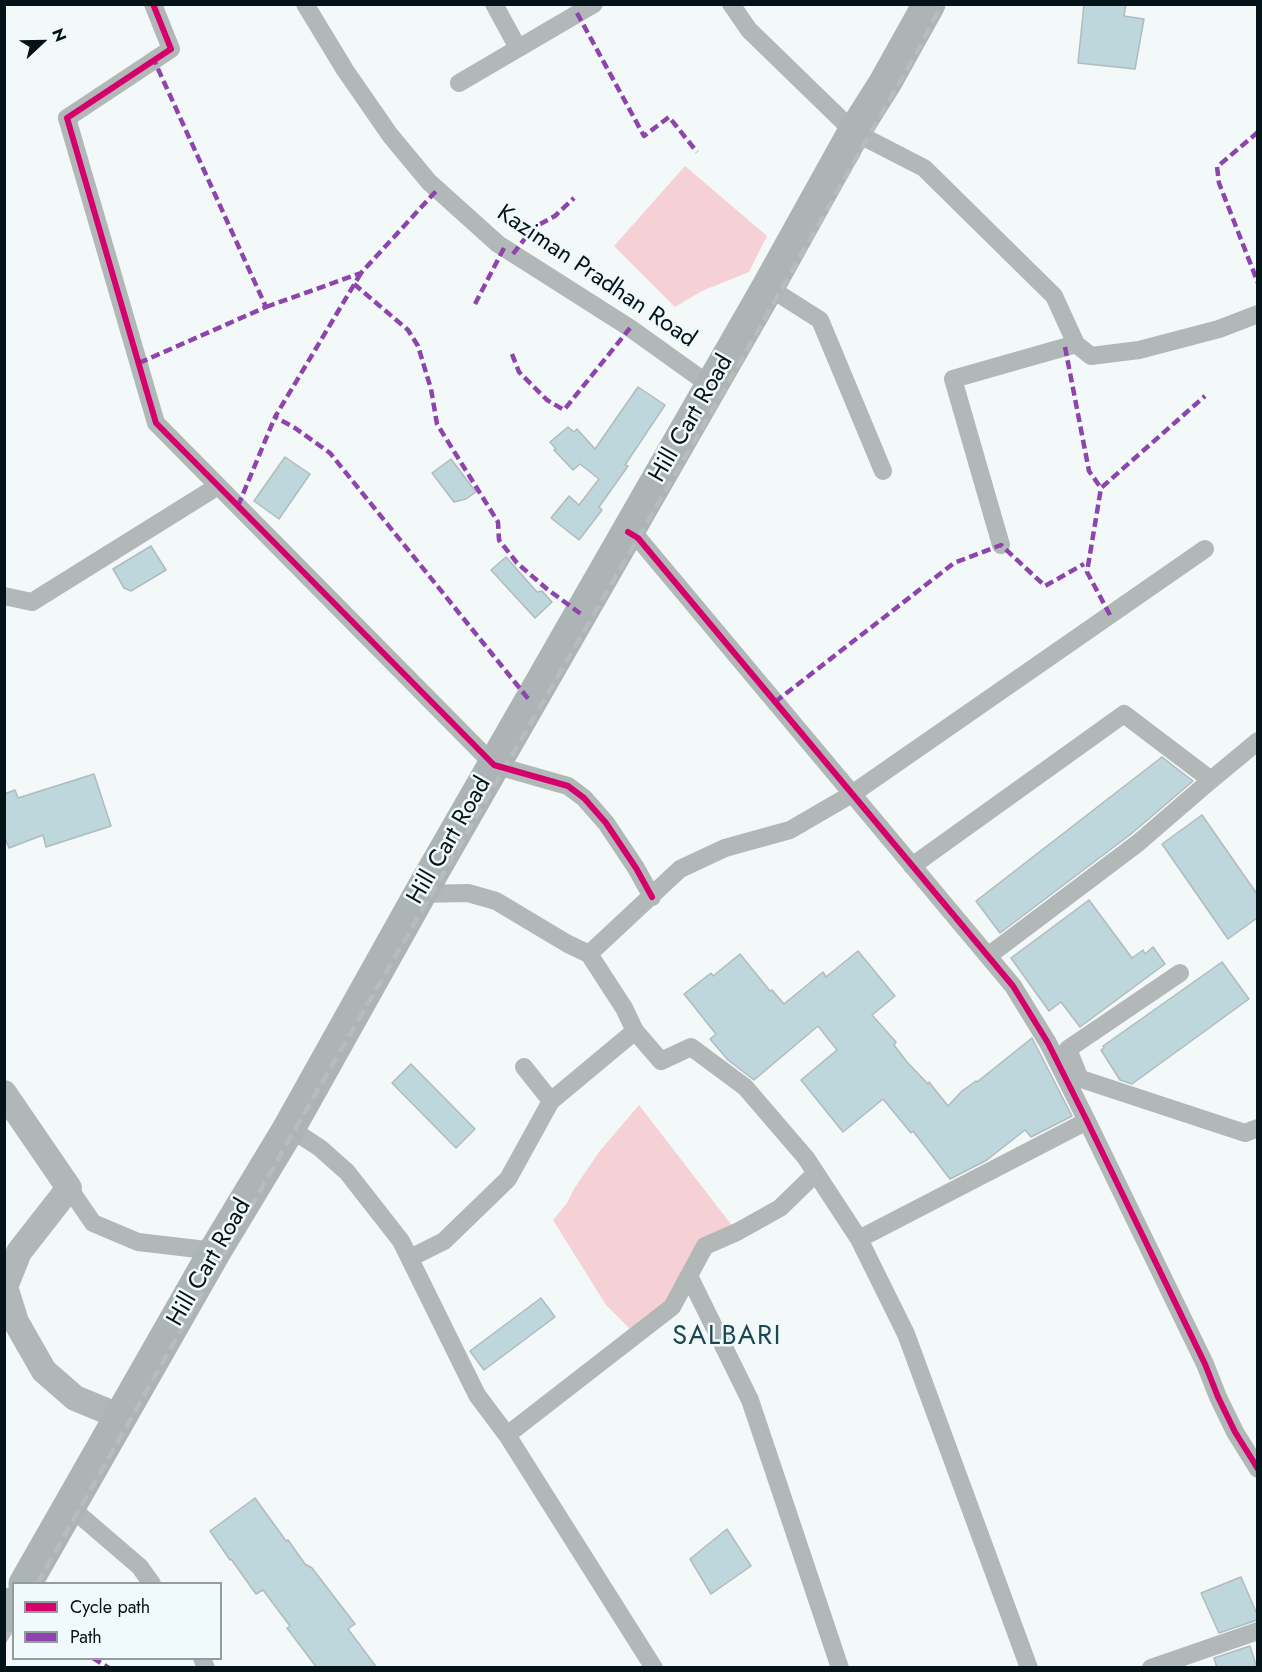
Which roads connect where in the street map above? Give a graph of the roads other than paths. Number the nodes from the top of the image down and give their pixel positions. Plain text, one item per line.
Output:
1 (153, 4) edge
2 (305, 4) edge
3 (494, 4) edge
4 (594, 4) edge
5 (731, 4) edge
6 (929, 4) edge
7 (518, 48) junction
8 (459, 83) dead end
9 (854, 132) junction
10 (768, 287) junction
11 (1257, 314) edge
12 (1077, 344) junction
13 (711, 386) junction
14 (883, 471) dead end
15 (218, 486) junction
16 (628, 532) junction
17 (1001, 545) dead end
18 (1205, 549) dead end
19 (4, 596) edge
20 (1257, 741) edge
21 (494, 765) junction
22 (1211, 780) junction
23 (852, 794) junction
24 (912, 866) junction
25 (420, 894) junction
26 (651, 897) junction
27 (589, 954) junction
28 (988, 956) junction
29 (1180, 973) dead end
30 (635, 1032) junction
31 (524, 1067) dead end
32 (1071, 1076) junction
33 (4, 1093) edge
34 (551, 1101) junction
35 (1087, 1121) junction
36 (1257, 1128) edge
37 (288, 1131) junction
38 (816, 1173) junction
39 (69, 1188) junction
40 (859, 1239) junction
41 (216, 1251) junction
42 (410, 1258) junction
43 (689, 1276) junction
44 (5, 1287) edge
45 (121, 1417) junction
46 (507, 1435) junction
47 (1257, 1469) edge
48 (69, 1506) junction
49 (26, 1582) edge
50 (151, 1582) edge
51 (1257, 1631) edge
52 (654, 1668) edge
53 (840, 1668) edge
54 (1029, 1668) edge
55 (1151, 1668) edge

1 - 15 street
2 - 13 street, Kaziman Pradhan Road
3 - 7 street
4 - 7 street
5 - 9 street
6 - 9 highway, Hill Cart Road
7 - 8 street
9 - 10 highway, Hill Cart Road
9 - 12 street
10 - 13 highway, Hill Cart Road
10 - 14 street
11 - 12 street
12 - 17 street
13 - 16 highway, Hill Cart Road
15 - 19 street
15 - 21 street
16 - 21 highway, Hill Cart Road
16 - 23 street
18 - 23 street
20 - 22 street
21 - 25 highway, Hill Cart Road
21 - 26 street
22 - 24 street
22 - 28 street
23 - 24 street
23 - 26 street
24 - 28 street
25 - 27 street
25 - 37 highway, Hill Cart Road
26 - 27 street
27 - 30 street
28 - 32 street
29 - 32 street
30 - 34 street
30 - 38 street
31 - 34 street
32 - 35 street
32 - 36 street
33 - 39 street
34 - 42 street
35 - 40 street
35 - 47 street
37 - 41 highway, Hill Cart Road
37 - 42 street
38 - 40 street
38 - 43 street
39 - 41 street
39 - 44 street
40 - 54 street
41 - 45 highway, Hill Cart Road
42 - 46 street
43 - 46 street
43 - 53 street
44 - 45 street
45 - 48 highway, Hill Cart Road
46 - 52 street
48 - 49 highway, Hill Cart Road
48 - 50 street
51 - 55 street

